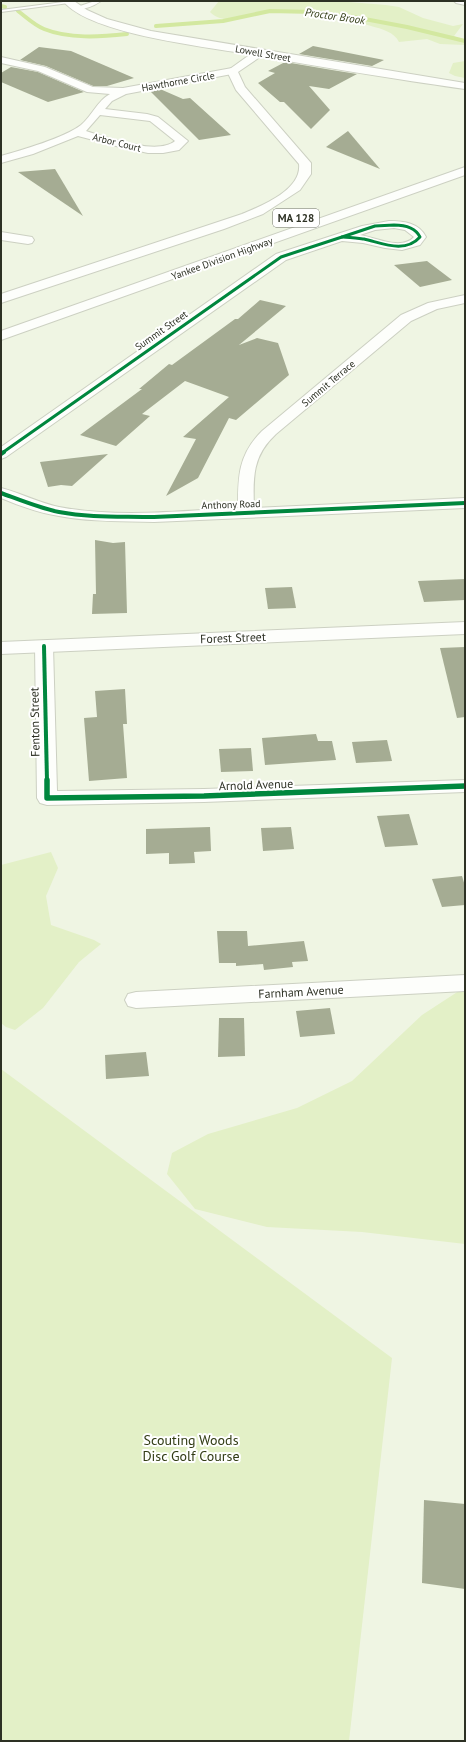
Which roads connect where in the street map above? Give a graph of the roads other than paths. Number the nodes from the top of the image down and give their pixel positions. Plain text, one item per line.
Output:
1 (99, 1) edge
2 (459, 1) edge
3 (465, 2) edge
4 (71, 4) edge
5 (1, 11) edge
6 (259, 53) junction
7 (1, 60) edge
8 (232, 71) junction
9 (465, 86) edge
10 (91, 90) junction
11 (123, 91) junction
12 (104, 102) junction
13 (98, 112) junction
14 (77, 132) junction
15 (465, 159) edge
16 (1, 160) edge
17 (465, 171) edge
18 (412, 203) dead end
19 (321, 209) dead end
20 (1, 236) edge
21 (341, 237) junction
22 (28, 240) dead end
23 (133, 289) junction
24 (465, 299) edge
25 (1, 300) edge
26 (1, 336) edge
27 (1, 454) edge
28 (1, 493) edge
29 (465, 503) edge
30 (246, 513) junction
31 (465, 628) edge
32 (44, 646) junction
33 (1, 648) edge
34 (465, 786) edge
35 (47, 798) joint
36 (465, 983) edge
37 (136, 1000) dead end

1 - 4 lane
2 - 3 street
4 - 5 lane
4 - 6 main road, Lowell Street
6 - 8 main road
6 - 9 main road, Lowell Street
7 - 10 street, Hawthorne Circle
8 - 11 street, Hawthorne Circle
8 - 25 main road
10 - 11 street, Hawthorne Circle
10 - 12 street, Hawthorne Circle
11 - 12 street, Hawthorne Circle
12 - 13 street, Hawthorne Circle
13 - 14 street, Hawthorne Circle
13 - 14 street, Arbor Court
14 - 16 street, Hawthorne Circle
15 - 19 main road, MA 128
17 - 23 main road, Yankee Division Highway / MA 128
18 - 23 main road
20 - 22 street
21 - 21 street, Summit Street
21 - 27 street, Summit Street
23 - 26 main road, Yankee Division Highway / MA 128
24 - 30 street, Summit Terrace
28 - 30 street, Anthony Road
29 - 30 street, Anthony Road
31 - 32 main road, Forest Street
32 - 33 main road, Forest Street
32 - 35 street, Fenton Street
34 - 35 street, Arnold Avenue
36 - 37 street, Farnham Avenue

